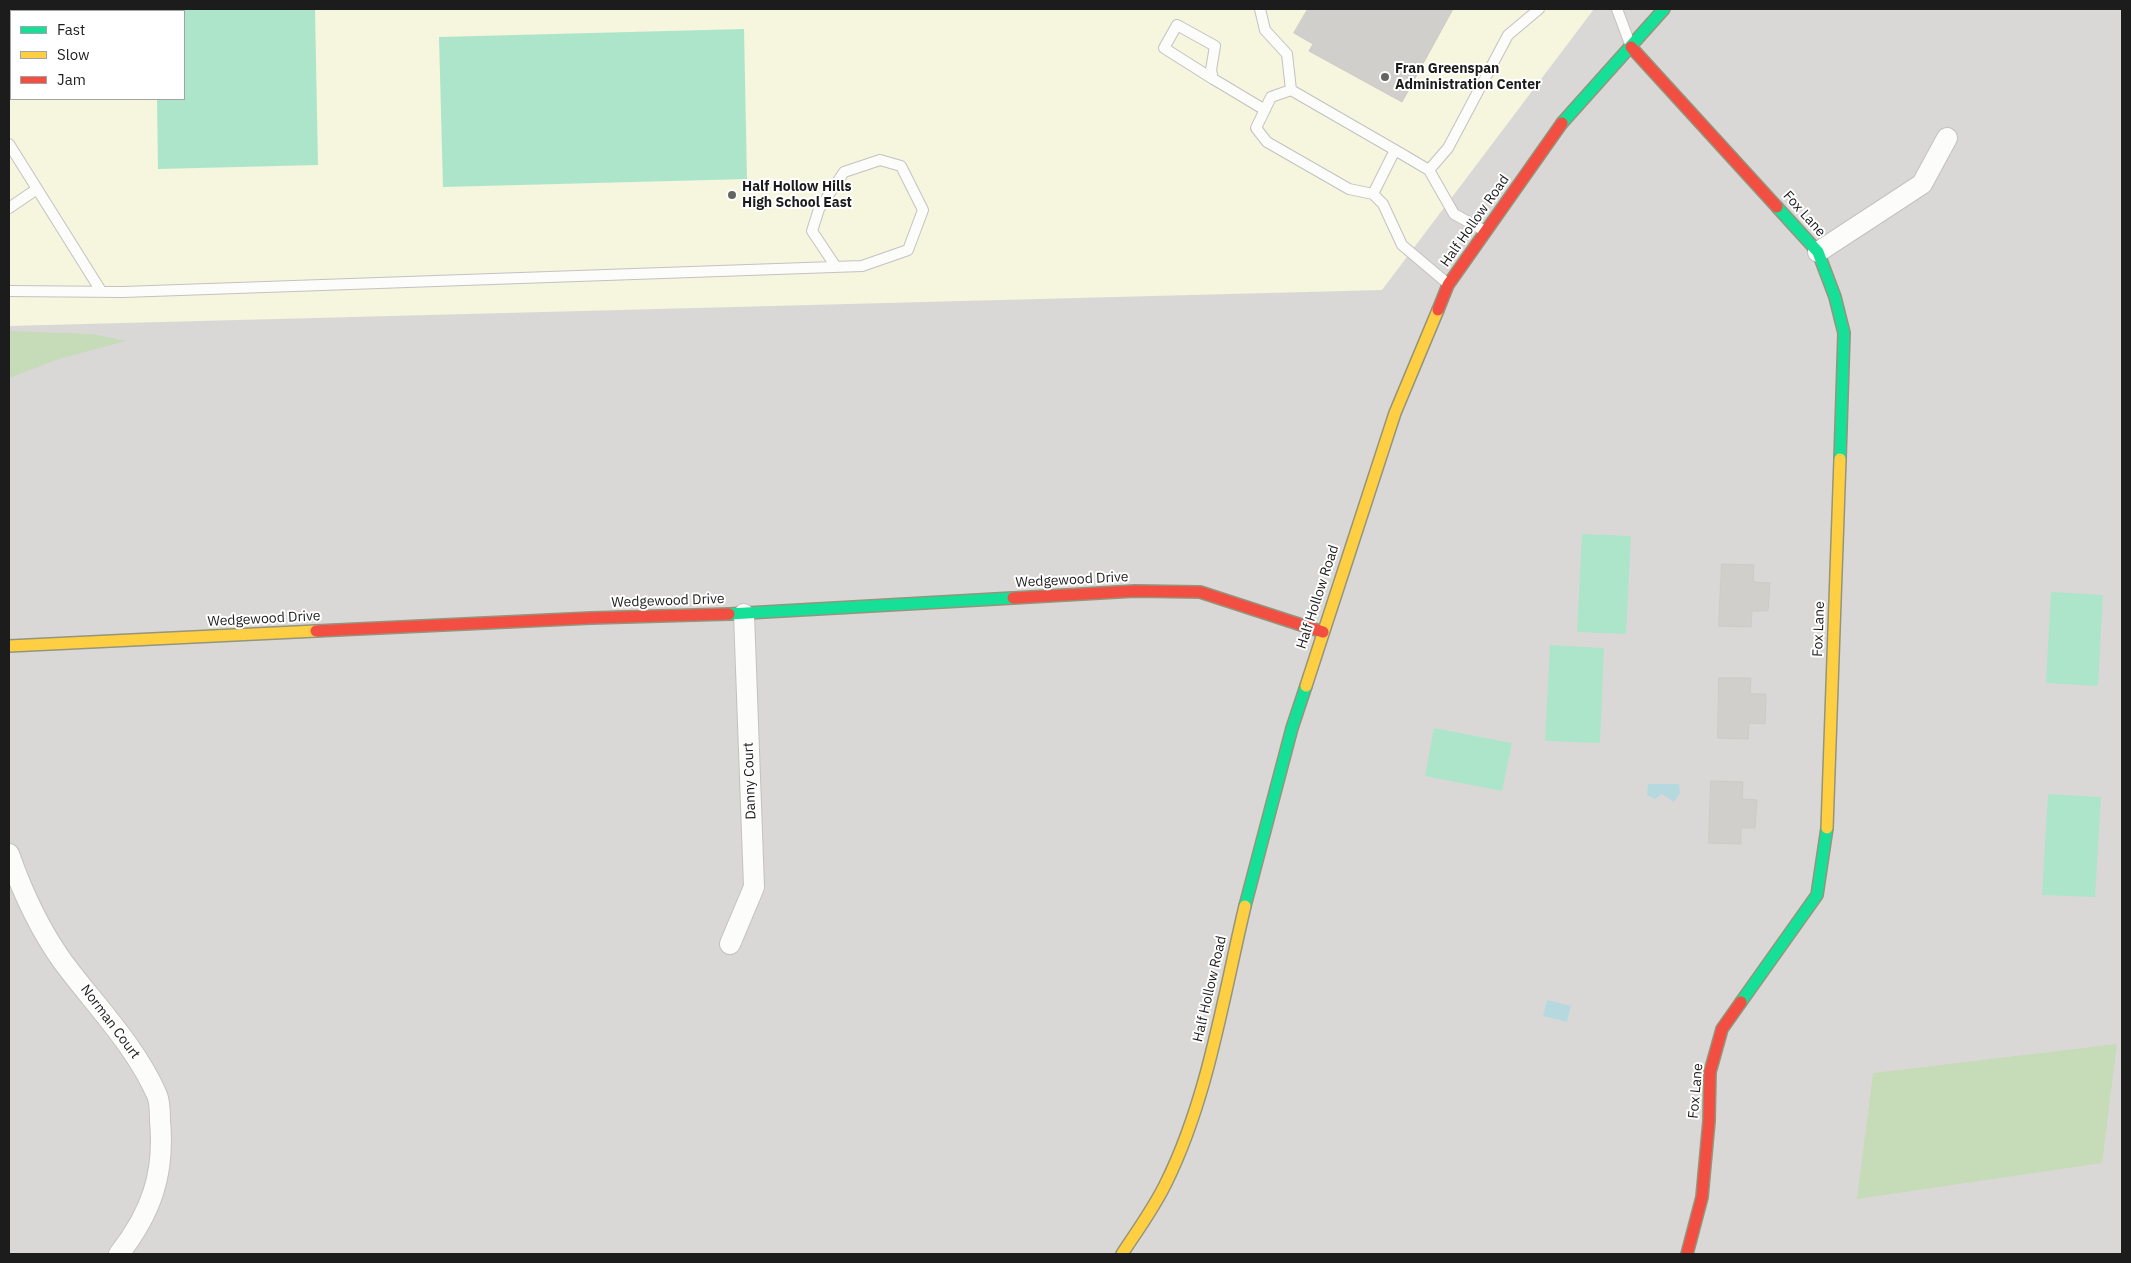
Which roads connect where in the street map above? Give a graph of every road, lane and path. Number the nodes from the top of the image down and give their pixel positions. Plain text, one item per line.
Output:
1 (1260, 9) edge
2 (1539, 9) edge
3 (1618, 9) edge
4 (1664, 9) edge
5 (1631, 47) junction
6 (1213, 79) junction
7 (1291, 90) junction
8 (1265, 110) junction
9 (1947, 138) dead end
10 (9, 144) edge
11 (1395, 150) junction
12 (1429, 170) junction
13 (37, 189) junction
14 (1373, 194) junction
15 (9, 208) edge
16 (1486, 231) junction
17 (1818, 252) junction
18 (836, 267) junction
19 (1448, 285) junction
20 (9, 291) edge
21 (100, 291) junction
22 (744, 614) junction
23 (1323, 632) junction
24 (9, 646) edge
25 (9, 854) edge
26 (730, 944) dead end
27 (1128, 1252) edge
28 (119, 1254) edge
29 (1687, 1254) edge

1 - 7 lane
2 - 12 lane
3 - 5 lane
4 - 5 street, Half Hollow Road
5 - 16 street, Half Hollow Road
5 - 17 street, Fox Lane
6 - 6 lane
6 - 8 lane
7 - 8 lane
7 - 11 lane
8 - 14 lane
9 - 17 street
10 - 13 lane
11 - 12 lane
11 - 14 lane
12 - 16 lane
13 - 15 lane
13 - 21 lane
14 - 19 lane
16 - 19 street, Half Hollow Road
17 - 29 street, Fox Lane
18 - 18 lane
18 - 21 lane
19 - 23 street, Half Hollow Road
20 - 21 lane
22 - 23 street, Wedgewood Drive
22 - 24 street, Wedgewood Drive
22 - 26 street, Danny Court
23 - 27 street, Half Hollow Road
25 - 28 street, Norman Court

